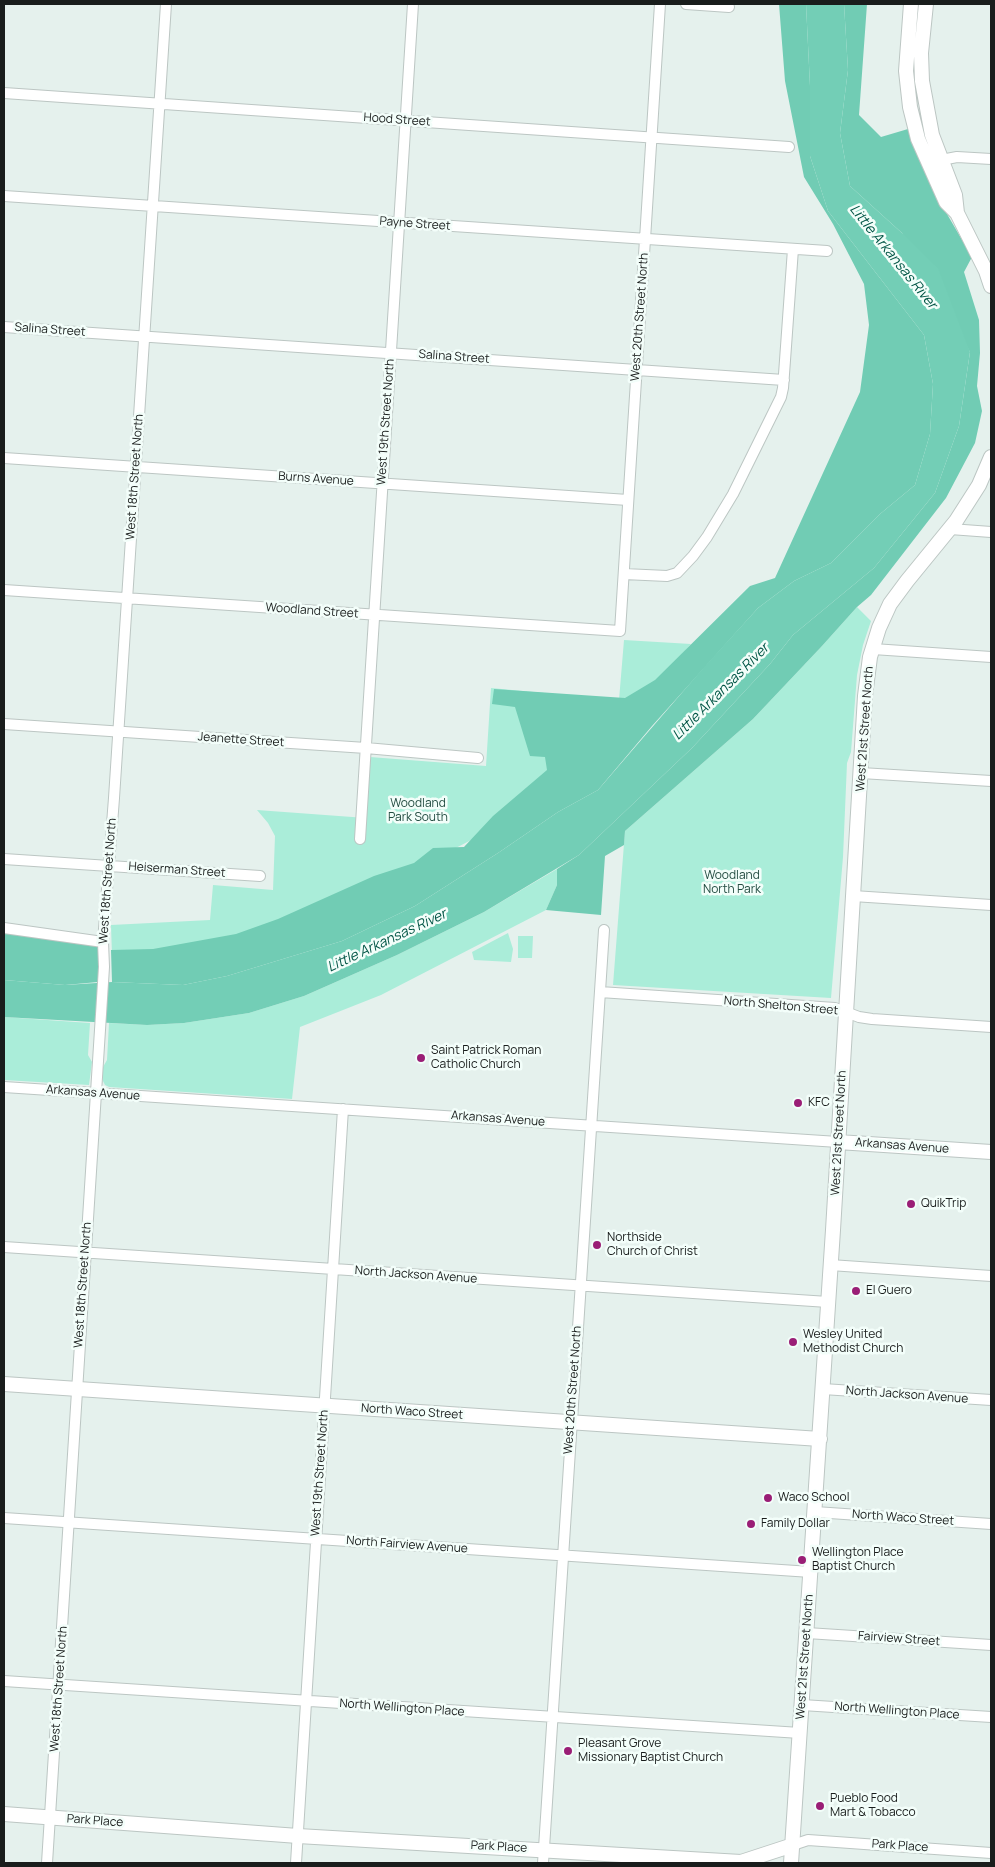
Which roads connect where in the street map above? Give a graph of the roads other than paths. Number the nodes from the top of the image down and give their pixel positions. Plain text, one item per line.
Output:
1 (166, 4) edge
2 (413, 4) edge
3 (660, 4) edge
4 (686, 4) edge
5 (911, 4) edge
6 (926, 4) edge
7 (729, 7) dead end
8 (4, 93) edge
9 (160, 103) junction
10 (406, 120) junction
11 (652, 137) junction
12 (789, 146) dead end
13 (991, 159) edge
14 (935, 162) junction
15 (4, 196) edge
16 (153, 206) junction
17 (399, 223) junction
18 (645, 240) junction
19 (793, 250) junction
20 (827, 251) dead end
21 (991, 286) edge
22 (4, 327) edge
23 (145, 336) junction
24 (390, 353) junction
25 (636, 370) junction
26 (784, 380) junction
27 (991, 457) edge
28 (4, 458) edge
29 (136, 467) junction
30 (382, 483) junction
31 (628, 500) junction
32 (950, 529) junction
33 (991, 532) edge
34 (624, 574) junction
35 (4, 590) edge
36 (128, 598) junction
37 (374, 615) junction
38 (620, 631) joint
39 (873, 649) junction
40 (991, 657) edge
41 (4, 724) edge
42 (119, 732) junction
43 (366, 748) junction
44 (478, 758) dead end
45 (861, 772) junction
46 (991, 781) edge
47 (360, 840) dead end
48 (4, 859) edge
49 (110, 866) junction
50 (260, 876) dead end
51 (853, 896) junction
52 (991, 905) edge
53 (4, 928) edge
54 (604, 930) dead end
55 (103, 942) junction
56 (600, 992) junction
57 (846, 1012) junction
58 (991, 1027) edge
59 (4, 1087) edge
60 (96, 1093) junction
61 (343, 1109) junction
62 (591, 1125) junction
63 (838, 1142) junction
64 (991, 1152) edge
65 (4, 1247) edge
66 (85, 1252) junction
67 (830, 1265) junction
68 (334, 1269) junction
69 (991, 1276) edge
70 (580, 1286) junction
71 (828, 1302) junction
72 (4, 1384) edge
73 (77, 1389) junction
74 (823, 1389) junction
75 (991, 1400) edge
76 (325, 1405) junction
77 (571, 1423) junction
78 (820, 1439) junction
79 (815, 1512) junction
80 (4, 1518) edge
81 (69, 1522) junction
82 (991, 1524) edge
83 (316, 1539) junction
84 (562, 1555) junction
85 (811, 1572) junction
86 (807, 1633) junction
87 (991, 1646) edge
88 (4, 1682) edge
89 (59, 1685) junction
90 (306, 1701) junction
91 (802, 1704) junction
92 (552, 1717) junction
93 (991, 1717) edge
94 (800, 1733) junction
95 (4, 1814) edge
96 (50, 1818) junction
97 (298, 1836) junction
98 (793, 1845) junction
99 (991, 1853) edge
100 (543, 1856) edge
101 (47, 1863) edge
102 (296, 1863) edge
103 (791, 1863) edge

1 - 9 street, West 18th Street North
2 - 10 street, West 19th Street North
3 - 11 street, West 20th Street North
4 - 7 street
5 - 14 main road
6 - 14 main road
8 - 9 street, Hood Street
9 - 10 street, Hood Street
9 - 16 street, West 18th Street North
10 - 11 street, Hood Street
10 - 17 street, West 19th Street North
11 - 12 street, Hood Street
11 - 18 street, West 20th Street North
13 - 14 street
14 - 21 main road
15 - 16 street, Payne Street
16 - 17 street, Payne Street
16 - 23 street, West 18th Street North
17 - 18 street, Payne Street
17 - 24 street, West 19th Street North
18 - 19 street, Payne Street
18 - 25 street, West 20th Street North
19 - 20 street, Payne Street
19 - 26 street
22 - 23 street, Salina Street
23 - 24 street, Salina Street
23 - 29 street, West 18th Street North
24 - 25 street, Salina Street
24 - 30 street, West 19th Street North
25 - 26 street, Salina Street
25 - 31 street, West 20th Street North
26 - 34 street
27 - 32 main road, West 21st Street North
28 - 29 street, Burns Avenue
29 - 30 street, Burns Avenue
29 - 36 street, West 18th Street North
30 - 31 street, Burns Avenue
30 - 37 street, West 19th Street North
31 - 34 street, West 20th Street North
32 - 33 street
32 - 39 main road, West 21st Street North
34 - 38 street, West 20th Street North
35 - 36 street, Woodland Street
36 - 37 street, Woodland Street
36 - 42 street, West 18th Street North
37 - 38 street, Woodland Street
37 - 43 street, West 19th Street North
39 - 40 street
39 - 45 main road, West 21st Street North
41 - 42 street, Jeanette Street
42 - 43 street, Jeanette Street
42 - 49 street, West 18th Street North
43 - 44 street, Jeanette Street
43 - 47 street, West 19th Street North
45 - 46 street
45 - 51 main road, West 21st Street North
48 - 49 street, Heiserman Street
49 - 50 street, Heiserman Street
49 - 55 street, West 18th Street North
51 - 52 street
51 - 57 main road, West 21st Street North
53 - 55 street
54 - 56 street, West 20th Street North
55 - 60 street, West 18th Street North
56 - 57 street, North Shelton Street
56 - 62 street, West 20th Street North
57 - 58 street, North Shelton Street
57 - 63 main road, West 21st Street North
59 - 60 street, Arkansas Avenue
60 - 61 street, Arkansas Avenue
60 - 66 street, West 18th Street North
61 - 62 street, Arkansas Avenue
61 - 68 street, West 19th Street North
62 - 63 street, Arkansas Avenue
62 - 70 street, West 20th Street North
63 - 64 main road, Arkansas Avenue
63 - 67 main road, West 21st Street North
65 - 66 street, North Jackson Avenue
66 - 68 street, North Jackson Avenue
66 - 73 street, West 18th Street North
67 - 69 street
67 - 71 main road, West 21st Street North
68 - 70 street, North Jackson Avenue
68 - 76 street, West 19th Street North
70 - 71 street, North Jackson Avenue
70 - 77 street, West 20th Street North
71 - 74 main road, West 21st Street North
72 - 73 main road, North Waco Street
73 - 76 main road, North Waco Street
73 - 81 street, West 18th Street North
74 - 75 street, North Jackson Avenue
74 - 78 main road, West 21st Street North
76 - 77 main road, North Waco Street
76 - 83 street, West 19th Street North
77 - 78 main road, North Waco Street
77 - 84 street, West 20th Street North
78 - 79 main road, West 21st Street North
79 - 82 street, North Waco Street
79 - 85 main road, West 21st Street North
80 - 81 street, North Fairview Avenue
81 - 83 street, North Fairview Avenue
81 - 89 street, West 18th Street North
83 - 84 street, North Fairview Avenue
83 - 90 street, West 19th Street North
84 - 85 street, North Fairview Avenue
84 - 92 street, West 20th Street North
85 - 86 main road, West 21st Street North
86 - 87 street, Fairview Street
86 - 91 main road, West 21st Street North
88 - 89 street, North Wellington Place
89 - 90 street, North Wellington Place
89 - 96 street, West 18th Street North
90 - 92 street, North Wellington Place
90 - 97 street, West 19th Street North
91 - 93 street, North Wellington Place
91 - 94 main road, West 21st Street North
92 - 94 street, North Wellington Place
92 - 100 street, West 20th Street North
94 - 98 main road, West 21st Street North
95 - 96 main road, Park Place
96 - 97 main road, Park Place
96 - 101 street, West 18th Street North
97 - 100 main road, Park Place
97 - 102 street, West 19th Street North
98 - 99 street, Park Place
98 - 100 main road, Park Place
98 - 103 main road, West 21st Street North

